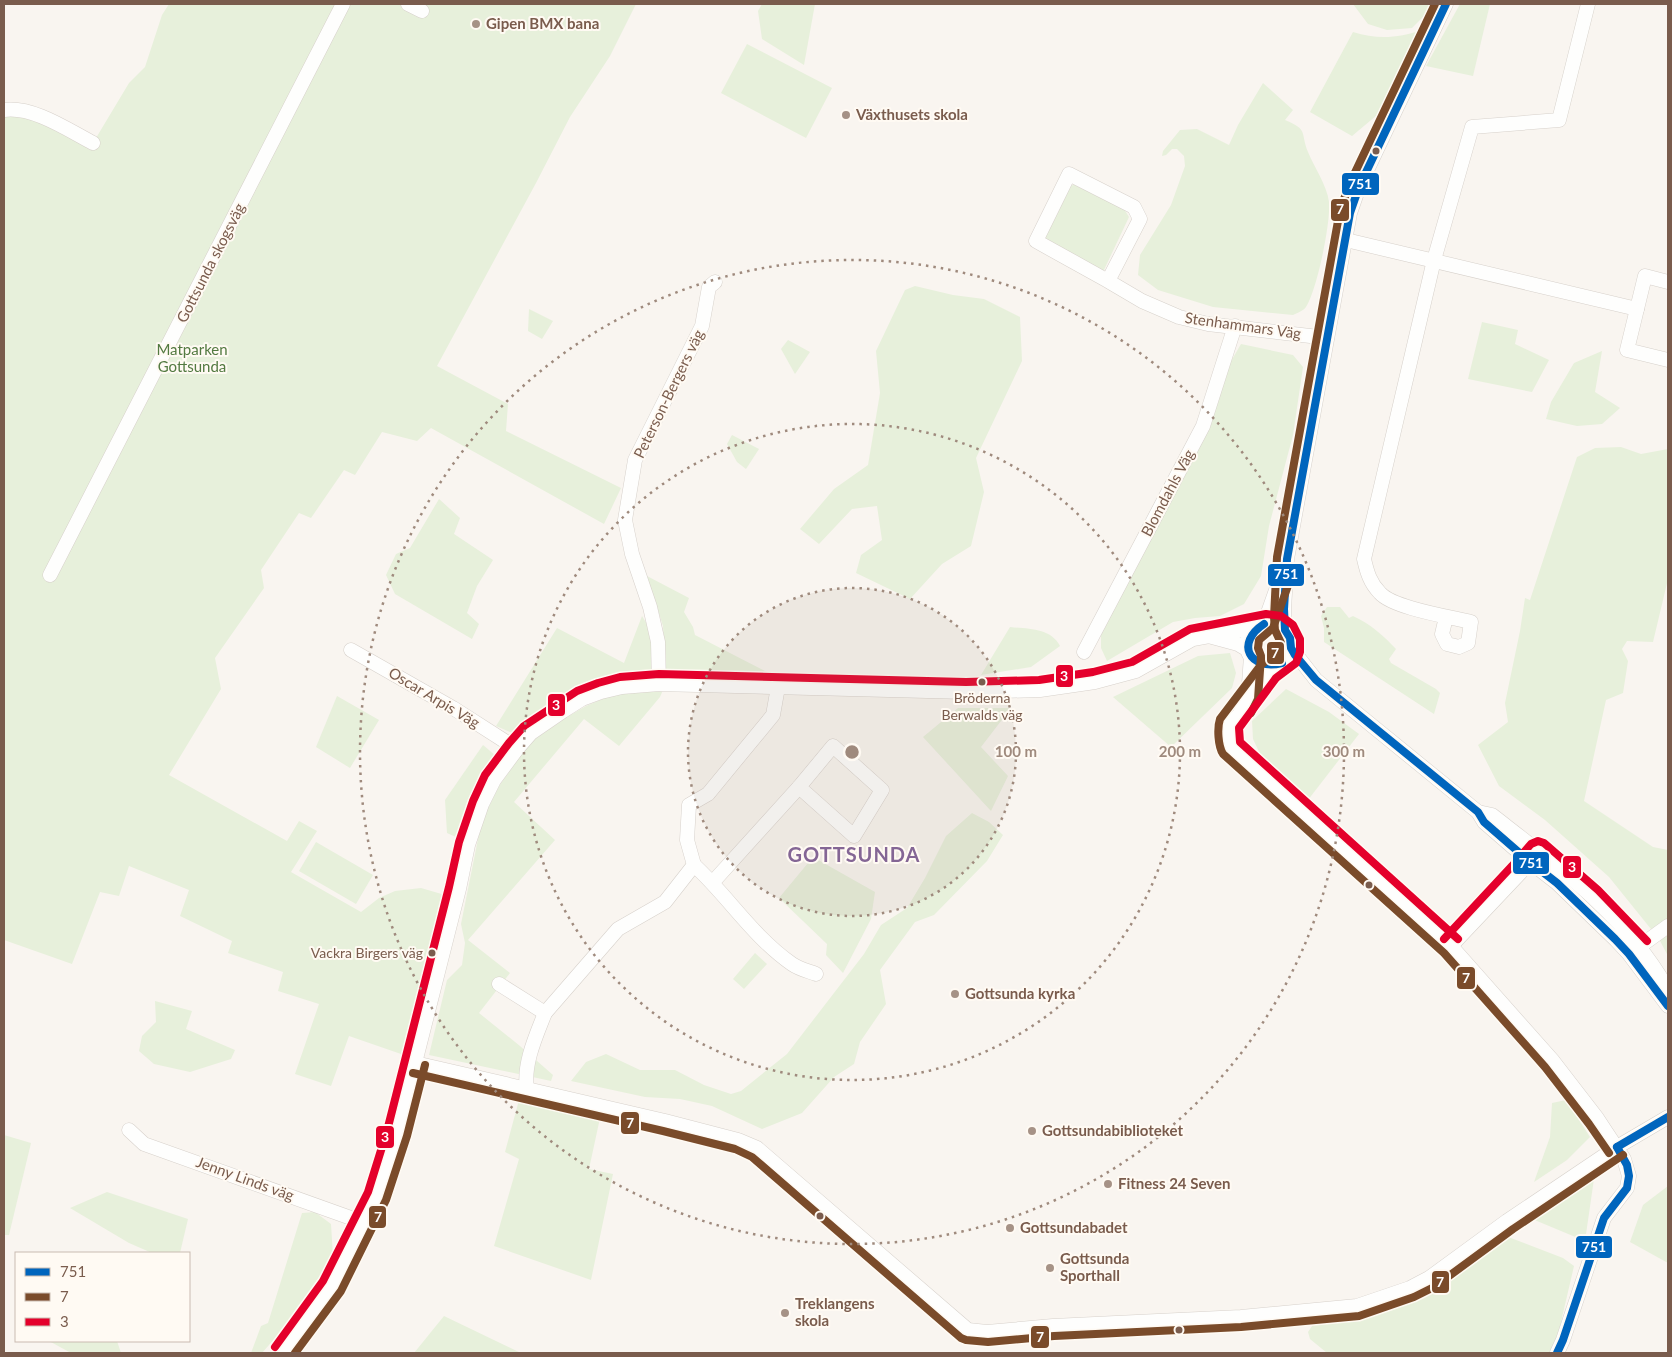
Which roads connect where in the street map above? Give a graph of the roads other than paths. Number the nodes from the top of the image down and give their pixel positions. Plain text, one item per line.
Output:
1 (343, 4) edge
2 (408, 4) edge
3 (1446, 4) edge
4 (1588, 4) edge
5 (422, 11) dead end
6 (4, 110) edge
7 (93, 143) dead end
8 (1346, 240) junction
9 (1434, 260) junction
10 (1108, 281) junction
11 (715, 282) dead end
12 (1668, 282) edge
13 (1637, 309) junction
14 (1235, 326) junction
15 (1327, 338) junction
16 (1668, 360) edge
17 (1287, 559) junction
18 (50, 575) dead end
19 (1446, 616) dead end
20 (1261, 625) junction
21 (1285, 630) junction
22 (1209, 636) junction
23 (1291, 648) junction
24 (351, 650) dead end
25 (1084, 652) dead end
26 (1249, 653) junction
27 (1278, 665) junction
28 (1316, 680) junction
29 (659, 684) junction
30 (778, 687) junction
31 (1248, 698) junction
32 (517, 749) junction
33 (799, 787) junction
34 (1534, 856) junction
35 (694, 865) junction
36 (713, 882) junction
37 (1668, 926) edge
38 (1450, 946) junction
39 (1634, 951) junction
40 (816, 974) dead end
41 (499, 984) dead end
42 (1668, 990) edge
43 (1668, 1006) edge
44 (545, 1013) junction
45 (415, 1063) junction
46 (527, 1089) junction
47 (1668, 1117) edge
48 (129, 1130) dead end
49 (1616, 1147) junction
50 (365, 1223) junction
51 (283, 1353) edge
52 (1557, 1353) edge

1 - 18 street, Gottsunda skogsväg
2 - 5 street
3 - 8 street
4 - 9 street
6 - 7 street
8 - 9 street
8 - 15 street
9 - 13 street
9 - 19 street
10 - 10 street, Stenhammars Väg
10 - 14 street, Stenhammars Väg
11 - 29 street, Peterson-Bergers väg
12 - 13 street
13 - 16 street
14 - 15 street, Stenhammars Väg
14 - 25 street, Blomdahls Väg
15 - 17 street
17 - 20 street
17 - 21 street
20 - 21 street
20 - 22 street
20 - 26 street
21 - 23 street
22 - 26 street
22 - 30 street
23 - 27 street
23 - 28 street
24 - 32 street, Oscar Arpis Väg
26 - 27 street
26 - 31 street
27 - 28 street
27 - 31 street
28 - 34 street
29 - 30 street
29 - 32 street
30 - 35 street
31 - 38 street
32 - 45 street
33 - 33 street
33 - 36 street
34 - 38 street
34 - 39 street
35 - 36 street
35 - 44 street
36 - 40 street
37 - 39 street
38 - 49 street
39 - 42 street
39 - 43 street
41 - 44 street
44 - 46 street
45 - 46 street
45 - 50 street
46 - 49 street
47 - 49 street
48 - 50 street, Jenny Linds väg
49 - 52 street
50 - 51 street

